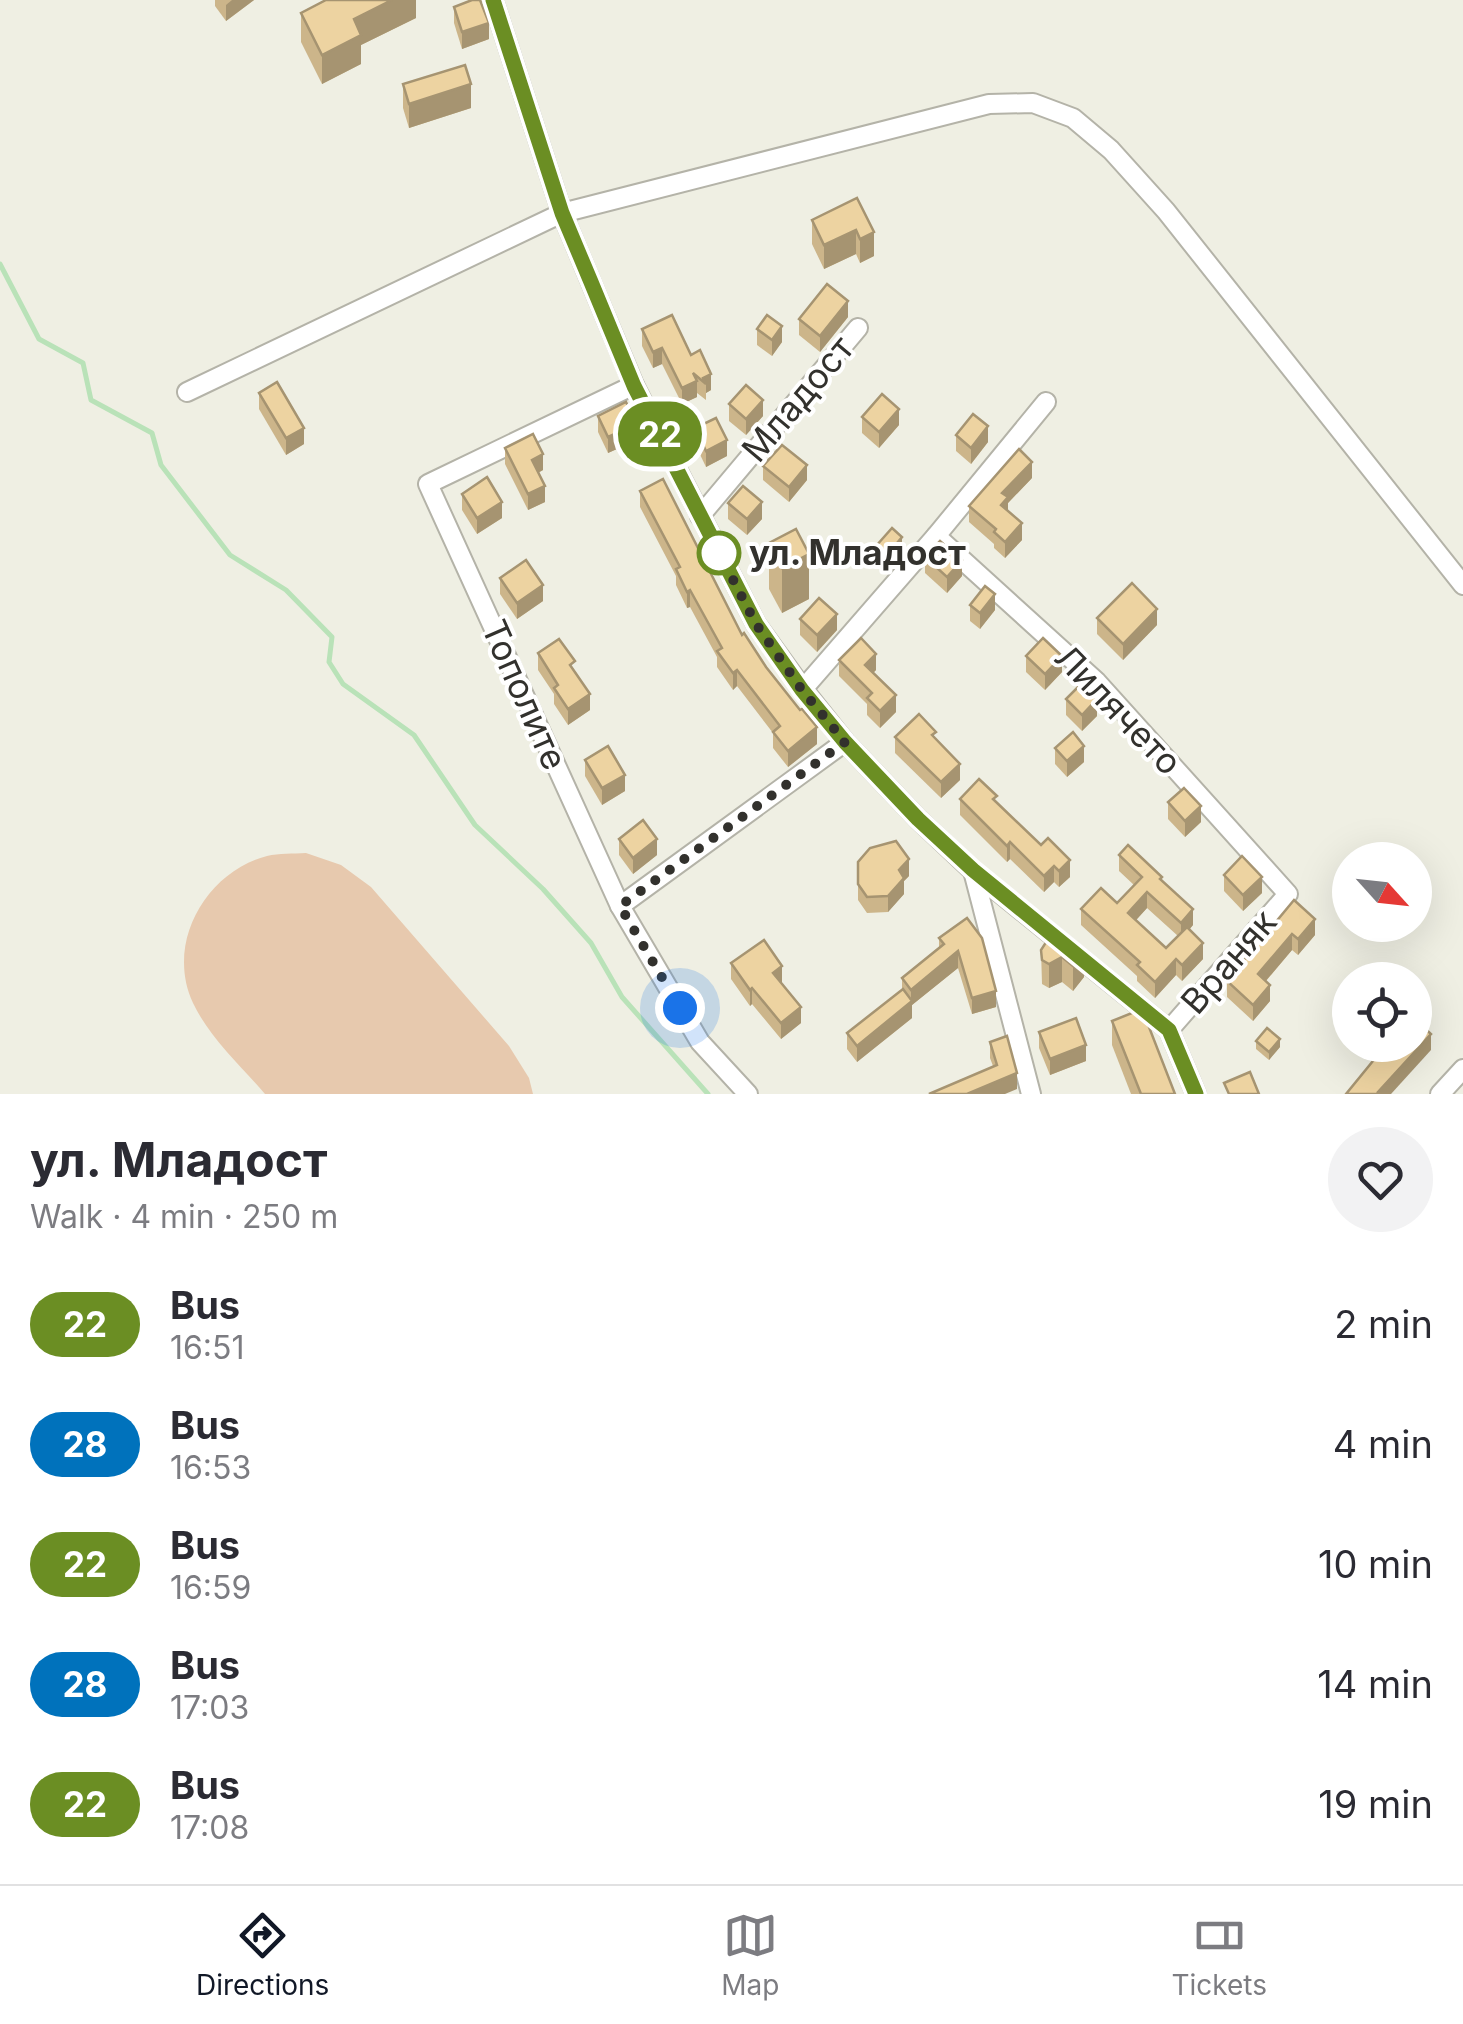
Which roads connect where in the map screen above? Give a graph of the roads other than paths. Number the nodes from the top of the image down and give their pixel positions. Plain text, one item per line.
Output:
1 (494, 0) edge
2 (562, 213) junction
3 (858, 328) dead end
4 (634, 386) junction
5 (187, 392) dead end
6 (1046, 402) dead end
7 (700, 516) junction
8 (936, 536) junction
9 (1463, 586) edge
10 (802, 690) junction
11 (845, 742) junction
12 (973, 870) junction
13 (1288, 894) joint
14 (620, 906) junction
15 (1169, 1030) junction
16 (1463, 1069) edge
17 (748, 1094) edge
18 (1030, 1094) edge
19 (1196, 1094) edge
20 (1440, 1094) edge

1 - 2 street
2 - 4 street
2 - 5 street
2 - 9 street
3 - 7 street, Младост
4 - 7 street
4 - 14 street, Тополите
6 - 8 street
7 - 10 street
8 - 10 street
8 - 13 street, Лилячето
10 - 11 street
11 - 12 street
11 - 14 street
12 - 15 street
12 - 18 street
13 - 15 street, Враняк
14 - 17 street, Тополите
15 - 19 street
16 - 20 street

